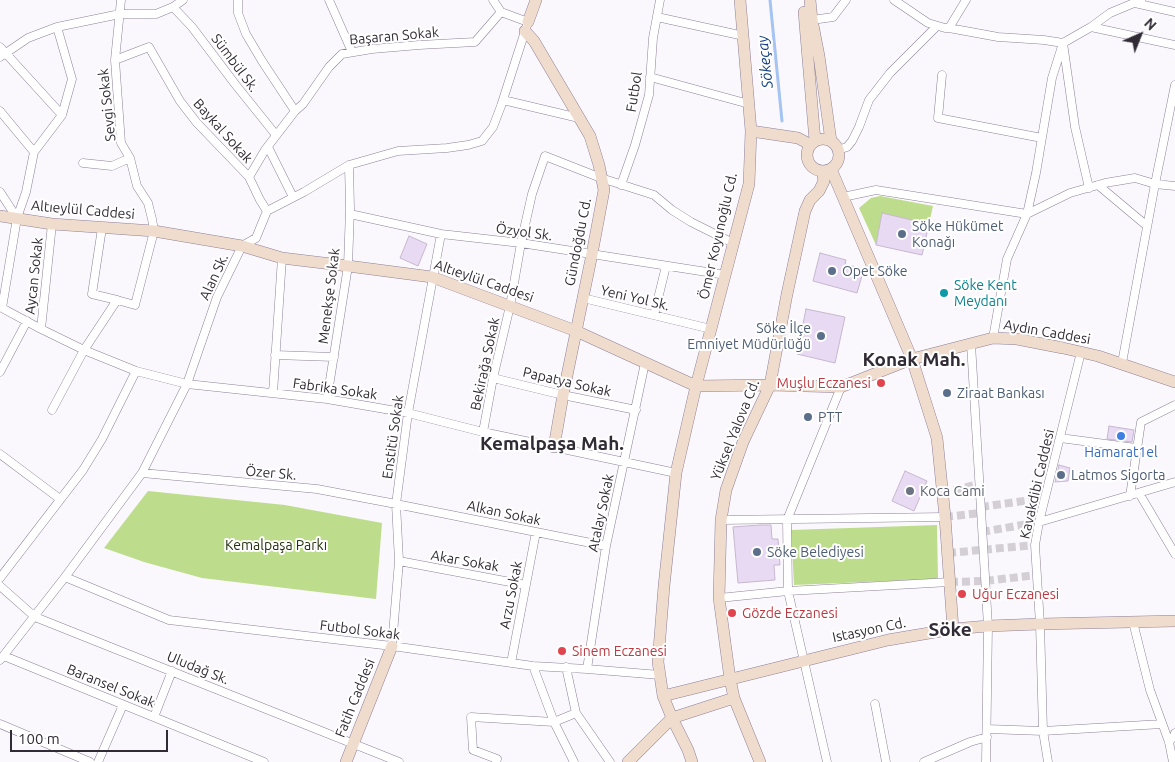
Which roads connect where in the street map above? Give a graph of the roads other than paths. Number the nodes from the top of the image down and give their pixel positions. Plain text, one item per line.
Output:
1 (121, 0) edge
2 (183, 0) edge
3 (238, 0) edge
4 (329, 0) edge
5 (493, 0) edge
6 (536, 0) edge
7 (660, 0) edge
8 (740, 0) edge
9 (803, 0) edge
10 (810, 0) edge
11 (846, 0) edge
12 (894, 0) edge
13 (966, 0) edge
14 (1138, 1) edge
15 (173, 7) junction
16 (501, 12) junction
17 (1175, 12) edge
18 (120, 14) junction
19 (656, 17) junction
20 (809, 22) junction
21 (937, 26) junction
22 (57, 27) junction
23 (526, 27) junction
24 (1091, 27) junction
25 (949, 28) junction
26 (744, 36) junction
27 (1063, 43) junction
28 (1175, 44) edge
29 (352, 52) junction
30 (2, 53) edge
31 (115, 60) junction
32 (942, 75) dead end
33 (650, 77) junction
34 (1175, 87) edge
35 (503, 100) junction
36 (749, 104) junction
37 (0, 110) edge
38 (295, 111) junction
39 (62, 115) junction
40 (579, 118) junction
41 (752, 131) junction
42 (276, 135) junction
43 (1042, 138) junction
44 (813, 143) junction
45 (834, 146) junction
46 (268, 147) junction
47 (34, 152) junction
48 (130, 158) junction
49 (83, 163) dead end
50 (349, 165) junction
51 (826, 170) junction
52 (249, 177) junction
53 (600, 178) junction
54 (1155, 184) junction
55 (621, 185) junction
56 (1098, 185) junction
57 (1175, 186) edge
58 (1088, 188) junction
59 (0, 192) edge
60 (293, 197) junction
61 (843, 197) junction
62 (267, 211) junction
63 (350, 214) junction
64 (1027, 214) junction
65 (0, 216) edge
66 (16, 218) junction
67 (52, 224) junction
68 (1147, 226) junction
69 (102, 228) junction
70 (154, 231) junction
71 (441, 234) junction
72 (521, 243) junction
73 (733, 243) junction
74 (242, 246) junction
75 (592, 254) junction
76 (282, 258) junction
77 (348, 266) junction
78 (666, 266) junction
79 (726, 275) junction
80 (432, 277) junction
81 (583, 298) junction
82 (117, 300) junction
83 (510, 306) junction
84 (1, 307) edge
85 (654, 315) junction
86 (27, 321) junction
87 (41, 329) junction
88 (711, 329) junction
89 (576, 331) junction
90 (994, 338) junction
91 (971, 344) junction
92 (84, 350) junction
93 (1081, 352) junction
94 (275, 356) junction
95 (334, 357) junction
96 (912, 359) junction
97 (645, 363) junction
98 (1122, 363) junction
99 (136, 371) junction
100 (0, 372) edge
101 (493, 378) junction
102 (1175, 382) edge
103 (187, 384) junction
104 (770, 385) junction
105 (696, 386) junction
106 (841, 387) junction
107 (273, 394) junction
108 (563, 395) junction
109 (327, 399) junction
110 (1175, 405) edge
111 (52, 410) dead end
112 (636, 410) junction
113 (408, 413) junction
114 (483, 432) junction
115 (1060, 438) junction
116 (554, 447) junction
117 (1136, 448) junction
118 (0, 454) edge
119 (624, 462) junction
120 (676, 472) junction
121 (142, 473) junction
122 (1175, 482) edge
123 (1139, 493) junction
124 (1130, 496) junction
125 (60, 499) junction
126 (396, 504) junction
127 (945, 517) junction
128 (721, 520) junction
129 (787, 520) junction
130 (1039, 522) junction
131 (536, 532) junction
132 (606, 546) junction
133 (1175, 554) edge
134 (399, 561) junction
135 (65, 577) junction
136 (0, 578) edge
137 (950, 582) junction
138 (526, 585) junction
139 (0, 586) edge
140 (788, 591) junction
141 (720, 598) junction
142 (35, 617) junction
143 (1175, 621) edge
144 (1133, 622) junction
145 (1040, 624) junction
146 (988, 626) junction
147 (953, 629) junction
148 (392, 646) junction
149 (2, 658) edge
150 (804, 660) junction
151 (510, 662) junction
152 (533, 666) junction
153 (566, 667) junction
154 (587, 668) junction
155 (172, 671) junction
156 (660, 675) junction
157 (730, 679) junction
158 (663, 696) junction
159 (734, 698) junction
160 (875, 704) dead end
161 (123, 705) junction
162 (576, 713) junction
163 (154, 718) junction
164 (672, 718) junction
165 (554, 722) junction
166 (0, 724) edge
167 (1162, 724) junction
168 (1043, 731) junction
169 (987, 733) junction
170 (1175, 734) edge
171 (353, 743) junction
172 (1171, 746) edge
173 (632, 760) edge
174 (90, 762) edge
175 (98, 762) edge
176 (264, 762) edge
177 (346, 762) edge
178 (399, 762) edge
179 (496, 762) edge
180 (574, 762) edge
181 (610, 762) edge
182 (692, 762) edge
183 (760, 762) edge
184 (827, 762) edge
185 (886, 762) edge
186 (924, 762) edge
187 (986, 762) edge
188 (1048, 762) edge
189 (1173, 762) edge

1 - 18 street, Sevgi Sokak
2 - 15 street
3 - 38 street
4 - 29 street
5 - 16 street
6 - 23 main road
7 - 19 street, Futbol
8 - 26 main road, Ömer Koyunoğlu Cd.
9 - 20 main road
10 - 20 main road
11 - 20 street
12 - 21 street
13 - 25 street
14 - 17 street
14 - 24 street
15 - 18 street
15 - 42 street, Sümbül Sk.
16 - 23 street
16 - 29 street, Başaran Sokak
18 - 22 street
18 - 31 street, Sevgi Sokak
19 - 26 street
19 - 33 street, Futbol
20 - 44 main road
20 - 45 main road
21 - 25 street
21 - 45 street
22 - 30 street
22 - 39 street
23 - 35 street
23 - 40 main road, Gündoğdu Cd.
24 - 27 street
24 - 28 street
25 - 27 street
26 - 36 main road, Ömer Koyunoğlu Cd.
27 - 43 street
27 - 58 street
29 - 38 street, Başaran Sokak
30 - 39 street
31 - 48 street, Sevgi Sokak
31 - 52 street, Baykal Sokak
32 - 43 street
33 - 36 street
33 - 55 street, Futbol
34 - 54 street
35 - 40 street
35 - 50 street
36 - 41 main road, Ömer Koyunoğlu Cd.
37 - 47 street
38 - 42 street, Başaran Sokak
39 - 47 street
40 - 53 main road, Gündoğdu Cd.
41 - 44 main road
41 - 73 main road, Ömer Koyunoğlu Cd.
42 - 46 street, Başaran Sokak
43 - 64 street
44 - 45 main road
44 - 51 main road
45 - 51 main road
46 - 52 street, Başaran Sokak
46 - 60 street
47 - 66 street
48 - 49 street
48 - 70 street, Sevgi Sokak
50 - 60 street
50 - 63 street, Menekşe Sokak
51 - 61 main road
51 - 104 main road, Yüksel Yalova Cd.
52 - 62 street, Baykal Sokak
53 - 55 street
53 - 72 street, Bekirağa Sokak
53 - 75 main road, Gündoğdu Cd.
54 - 56 street
54 - 57 street
54 - 68 street
55 - 73 street
56 - 58 street
56 - 68 street
58 - 64 street
59 - 66 street
60 - 62 street
61 - 64 street
61 - 96 main road
62 - 74 street, Alan Sk.
63 - 71 street, Özyol Sk.
63 - 77 street, Menekşe Sokak
64 - 90 street
65 - 66 main road, Altıeylül Caddesi
66 - 67 main road, Altıeylül Caddesi
66 - 84 street
67 - 69 main road, Altıeylül Caddesi
67 - 87 street, Aycan Sokak
68 - 98 street
69 - 70 main road, Altıeylül Caddesi
69 - 82 street
70 - 74 main road, Altıeylül Caddesi
70 - 82 street
71 - 72 street, Özyol Sk.
71 - 80 street, Enstitü Sokak
72 - 75 street, Özyol Sk.
72 - 83 street, Bekirağa Sokak
73 - 79 main road, Ömer Koyunoğlu Cd.
74 - 76 main road, Altıeylül Caddesi
74 - 103 street, Alan Sk.
75 - 78 street, Özyol Sk.
75 - 81 main road, Gündoğdu Cd.
76 - 77 main road, Altıeylül Caddesi
76 - 94 street
77 - 80 main road, Altıeylül Caddesi
77 - 95 street, Menekşe Sokak
78 - 79 street, Özyol Sk.
78 - 85 street
79 - 88 main road, Ömer Koyunoğlu Cd.
80 - 83 main road, Altıeylül Caddesi
80 - 113 street, Enstitü Sokak
81 - 85 street, Yeni Yol Sk.
81 - 89 main road, Gündoğdu Cd.
82 - 92 street
83 - 89 main road, Altıeylül Caddesi
83 - 101 street, Bekirağa Sokak
84 - 86 street, Fabrika Sokak
85 - 88 street, Yeni Yol Sk.
86 - 87 street, Fabrika Sokak
86 - 100 street
87 - 92 street, Fabrika Sokak
88 - 105 main road, Ömer Koyunoğlu Cd.
89 - 97 main road, Altıeylül Caddesi
89 - 108 main road, Gündoğdu Cd.
90 - 91 main road, Aydın Caddesi
90 - 93 main road, Aydın Caddesi
91 - 96 main road, Aydın Caddesi
91 - 146 street
92 - 99 street, Fabrika Sokak
92 - 111 street
93 - 98 main road, Aydın Caddesi
93 - 115 street, Kavakdibi Caddesi
94 - 95 street
94 - 107 street
95 - 109 street, Menekşe Sokak
96 - 106 main road, Altıeylül Caddesi
96 - 127 main road
97 - 105 main road, Altıeylül Caddesi
97 - 112 street, Atalay Sokak
98 - 102 main road, Aydın Caddesi
99 - 103 street, Fabrika Sokak
99 - 125 street
101 - 108 street, Papatya Sokak
101 - 114 street, Bekirağa Sokak
103 - 107 street, Fabrika Sokak
103 - 121 street, Alan Sk.
104 - 105 main road, Altıeylül Caddesi
104 - 106 main road, Altıeylül Caddesi
104 - 128 main road, Yüksel Yalova Cd.
105 - 120 main road, Ömer Koyunoğlu Cd.
106 - 129 street
107 - 109 street, Fabrika Sokak
108 - 112 street, Papatya Sokak
108 - 116 main road, Gündoğdu Cd.
109 - 113 street, Fabrika Sokak
110 - 117 street
112 - 119 street, Atalay Sokak
113 - 114 street, Fabrika Sokak
113 - 126 street, Enstitü Sokak
114 - 116 street, Fabrika Sokak
115 - 117 street
115 - 130 street, Kavakdibi Caddesi
116 - 119 street, Fabrika Sokak
117 - 124 street
118 - 125 street
119 - 120 street, Fabrika Sokak
119 - 132 street, Atalay Sokak
120 - 156 main road, Ömer Koyunoğlu Cd.
121 - 126 street, Özer Sk.
121 - 135 street, Alan Sk.
122 - 123 street
123 - 124 street
123 - 133 street
124 - 130 street
125 - 136 street
126 - 131 street, Alkan Sokak
126 - 134 street, Enstitü Sokak
127 - 129 street
127 - 137 main road
128 - 129 street
128 - 141 main road, Yüksel Yalova Cd.
129 - 140 street
130 - 145 street, Kavakdibi Caddesi
131 - 132 street, Alkan Sokak
131 - 138 street, Arzu Sokak
132 - 154 street, Atalay Sokak
134 - 138 street, Akar Sokak
134 - 148 street, Enstitü Sokak
135 - 142 street, Alan Sk.
135 - 148 street, Futbol Sokak
137 - 140 street
137 - 147 main road
138 - 151 street, Arzu Sokak
139 - 142 street
140 - 141 street
140 - 150 street
141 - 157 main road, Yüksel Yalova Cd.
142 - 149 street, Alan Sk.
142 - 155 street, Uludağ Sk.
143 - 144 main road, Istasyon Cd.
144 - 145 main road, Istasyon Cd.
144 - 167 street
145 - 146 main road, Istasyon Cd.
145 - 168 street, Kavakdibi Caddesi
146 - 147 main road, Istasyon Cd.
146 - 169 street
147 - 150 main road, Istasyon Cd.
148 - 151 street, Futbol Sokak
148 - 171 main road, Fatih Caddesi
149 - 161 street, Baransel Sokak
150 - 157 main road, Istasyon Cd.
150 - 184 street
151 - 152 street, Futbol Sokak
152 - 153 street, Futbol Sokak
152 - 165 street
153 - 154 street, Futbol Sokak
153 - 162 street
154 - 156 street, Futbol Sokak
155 - 163 street
155 - 171 street, Uludağ Sk.
156 - 158 main road, Ömer Koyunoğlu Cd.
157 - 158 main road, Istasyon Cd.
157 - 159 main road, Yüksel Yalova Cd.
158 - 164 main road, Ömer Koyunoğlu Cd.
159 - 164 main road
159 - 183 main road, Yüksel Yalova Cd.
160 - 185 street
161 - 163 street, Baransel Sokak
161 - 175 street
162 - 165 street
162 - 181 street
163 - 176 street, Baransel Sokak
164 - 173 main road
164 - 182 main road, Ömer Koyunoğlu Cd.
165 - 179 street
165 - 180 street
166 - 174 street
167 - 168 street
167 - 172 street
168 - 169 street
168 - 188 street, Kavakdibi Caddesi
169 - 186 street
169 - 187 street
170 - 172 street
171 - 177 main road, Fatih Caddesi
171 - 178 street, Uludağ Sk.
172 - 189 street

